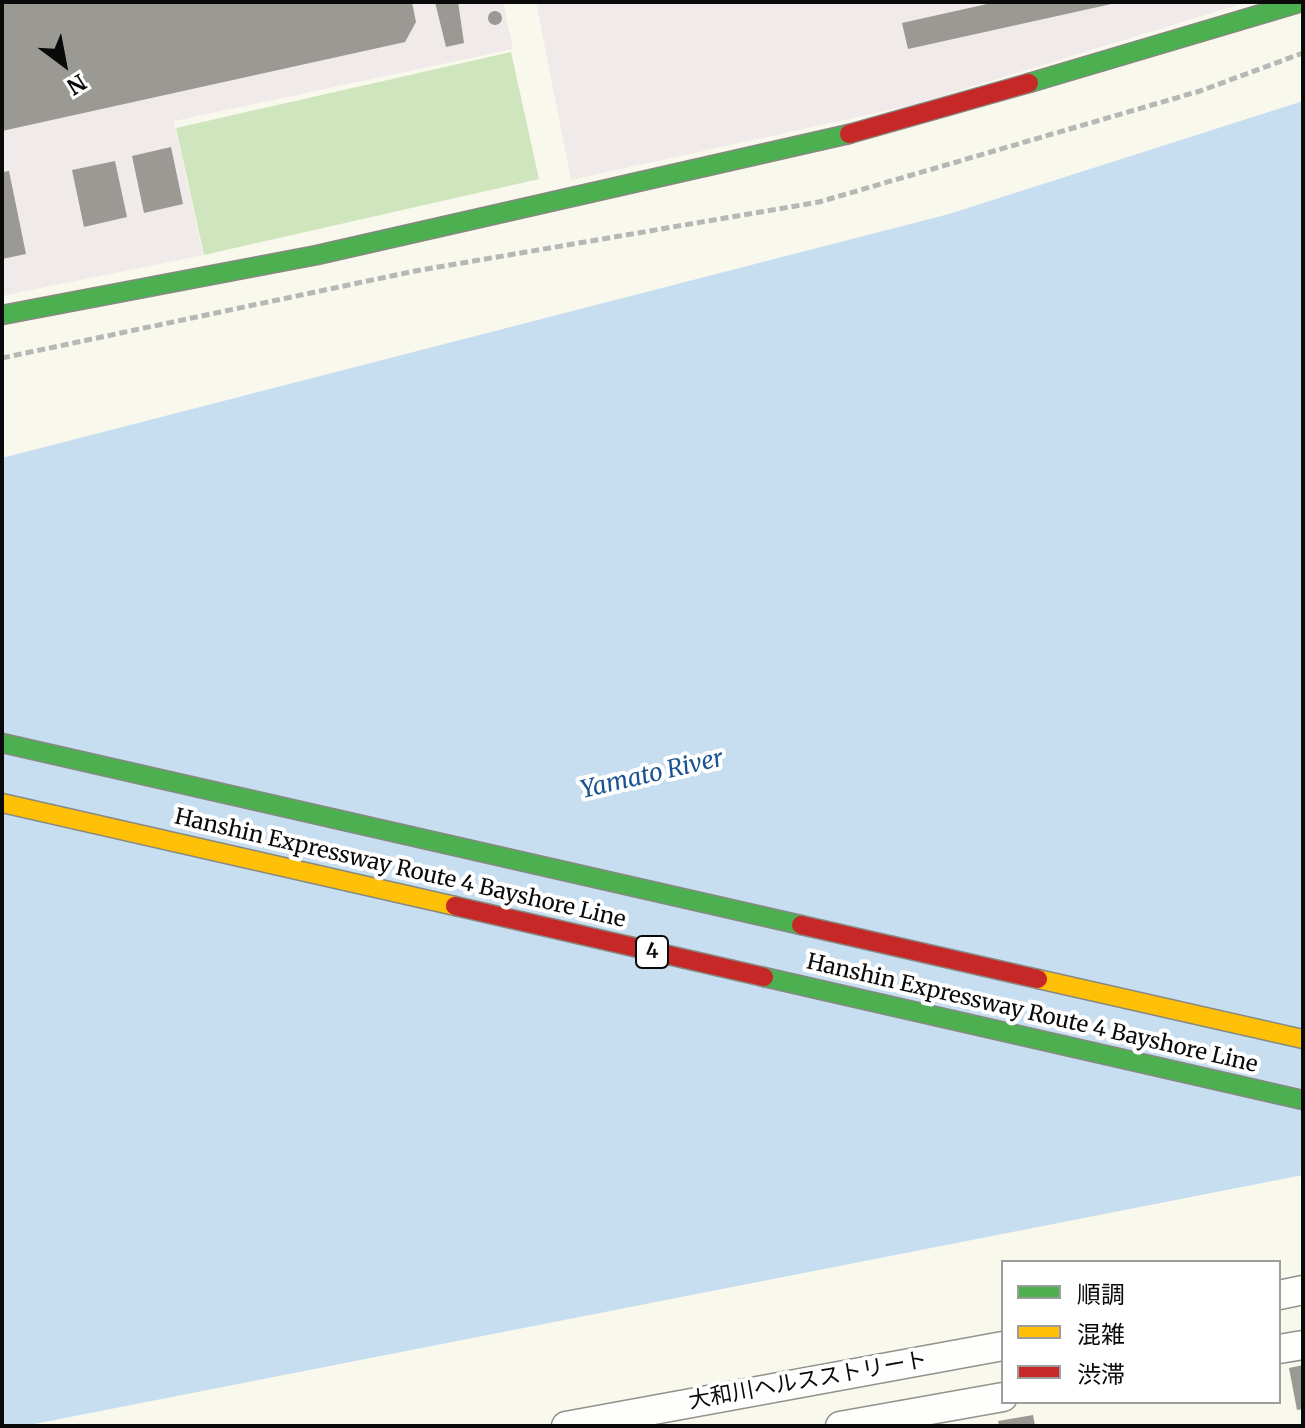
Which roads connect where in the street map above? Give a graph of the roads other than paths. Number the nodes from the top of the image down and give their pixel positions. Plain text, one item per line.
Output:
1 (1302, 2) edge
2 (2, 315) edge
3 (2, 743) edge
4 (2, 803) edge
5 (1303, 1039) edge
6 (1303, 1100) edge
7 (1303, 1290) edge
8 (1281, 1295) edge
9 (1303, 1345) edge
10 (1001, 1346) edge
11 (1281, 1349) edge
12 (1001, 1397) edge
13 (566, 1426) edge
14 (840, 1426) edge

1 - 2 main road
3 - 5 main road, Hanshin Expressway Route 4 Bayshore Line
4 - 6 main road, Hanshin Expressway Route 4 Bayshore Line / 4
7 - 8 street
9 - 11 street
10 - 13 street, 大和川ヘルスストリート
12 - 14 street

